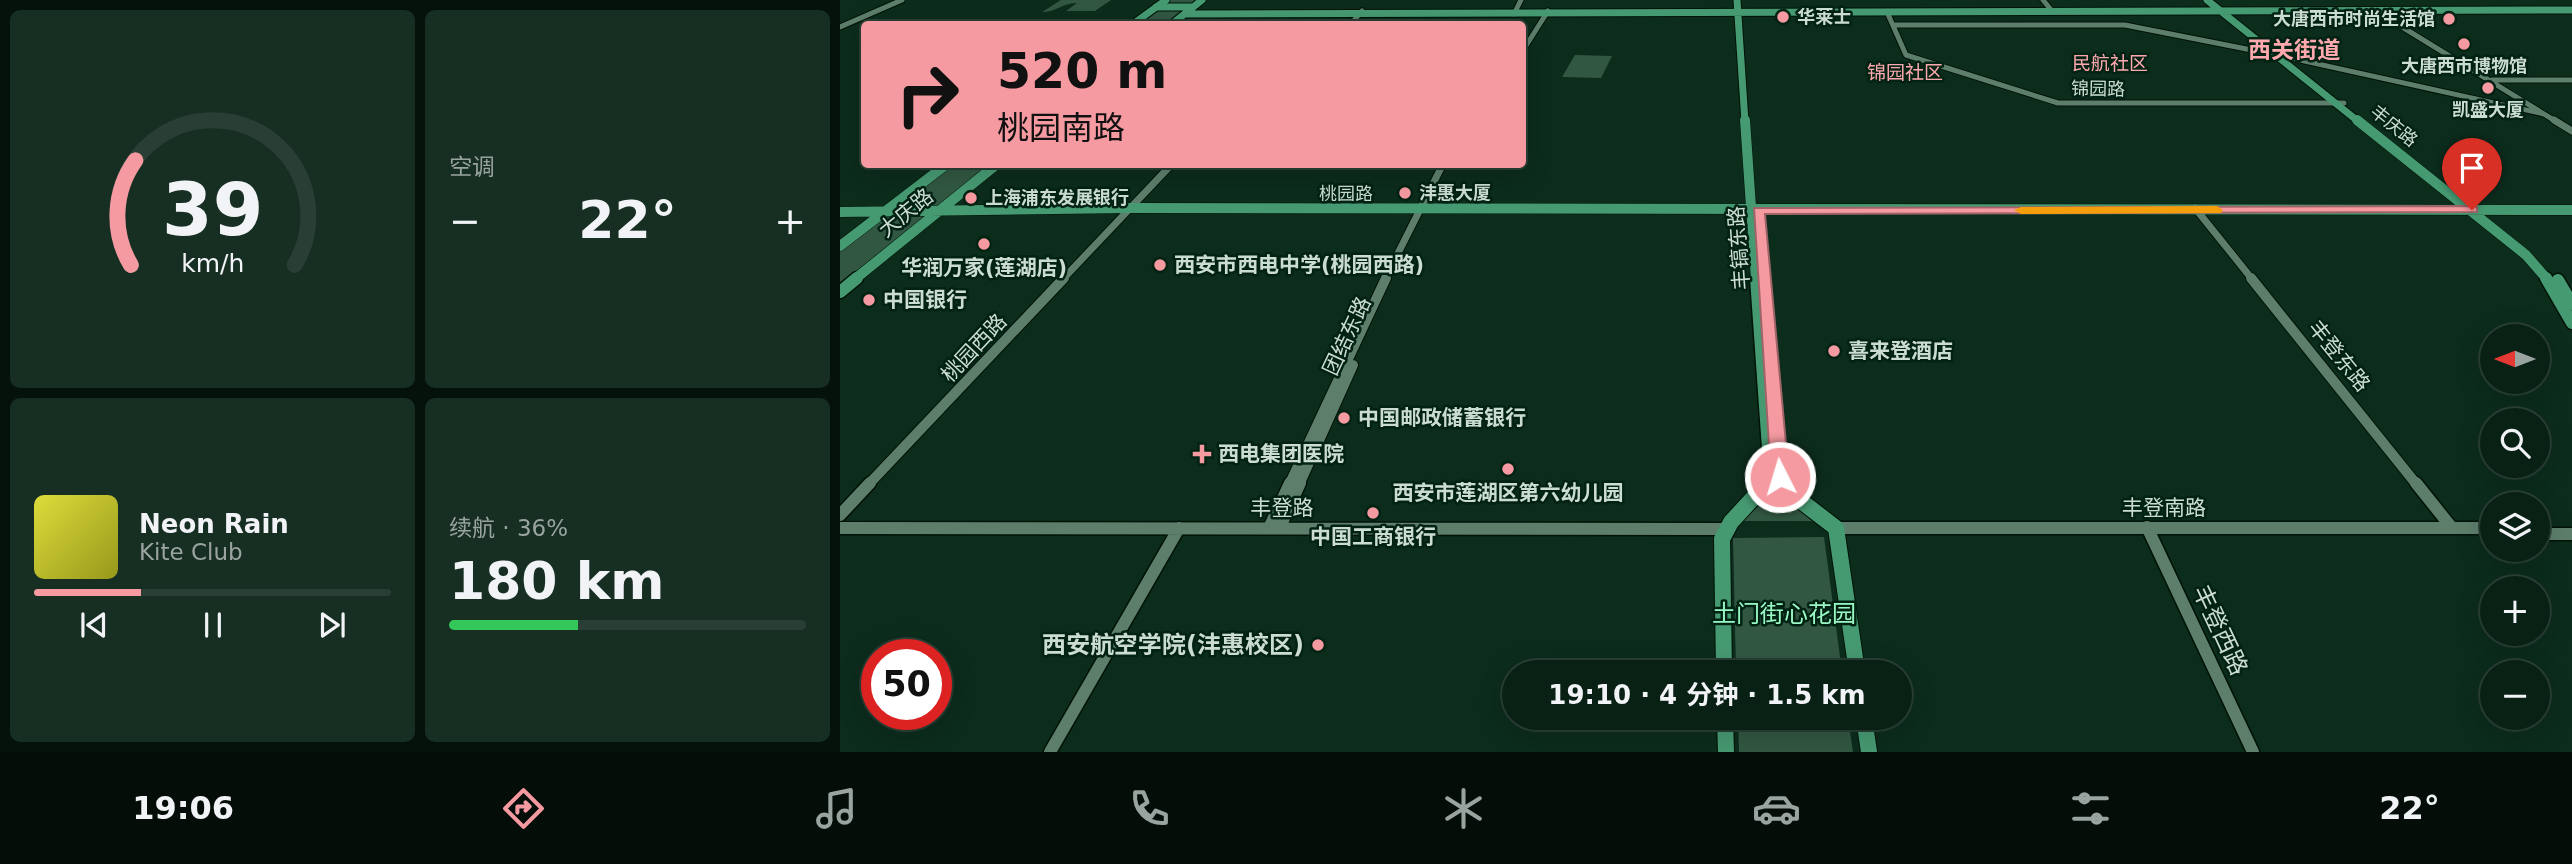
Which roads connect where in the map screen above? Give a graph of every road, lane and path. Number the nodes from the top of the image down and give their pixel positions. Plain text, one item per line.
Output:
1 (902, 0) edge
2 (1166, 0) edge
3 (1202, 0) edge
4 (1521, 0) edge
5 (2042, 0) edge
6 (2207, 0) edge
7 (2213, 0) edge
8 (1156, 7) junction
9 (1741, 9) edge
10 (2051, 10) junction
11 (2376, 10) junction
12 (2571, 10) edge
13 (1886, 11) junction
14 (2224, 11) junction
15 (1547, 12) junction
16 (2201, 12) junction
17 (1361, 13) junction
18 (1515, 13) junction
19 (1184, 15) edge
20 (1141, 18) junction
21 (1137, 21) edge
22 (1354, 21) edge
23 (1893, 25) junction
24 (840, 27) edge
25 (1526, 41) edge
26 (1526, 46) edge
27 (2281, 56) junction
28 (2490, 80) junction
29 (2572, 80) edge
30 (2341, 103) junction
31 (2544, 114) junction
32 (2572, 131) edge
33 (942, 168) edge
34 (992, 168) edge
35 (1168, 168) edge
36 (1443, 168) edge
37 (1131, 207) junction
38 (942, 208) junction
39 (2475, 208) junction
40 (840, 209) edge
41 (888, 209) junction
42 (1421, 209) junction
43 (1755, 209) junction
44 (2196, 209) junction
45 (2572, 209) edge
46 (840, 246) edge
47 (844, 285) edge
48 (2572, 304) edge
49 (2572, 323) edge
50 (1763, 324) junction
51 (1765, 490) junction
52 (1788, 491) junction
53 (840, 515) edge
54 (1274, 527) junction
55 (840, 528) edge
56 (1179, 528) junction
57 (2452, 528) junction
58 (2480, 528) edge
59 (2550, 528) edge
60 (2572, 528) edge
61 (1725, 529) junction
62 (1836, 529) junction
63 (2148, 530) junction
64 (2480, 534) edge
65 (2550, 534) edge
66 (2572, 534) edge
67 (1724, 660) edge
68 (1855, 660) edge
69 (1725, 730) edge
70 (1866, 730) edge
71 (1050, 752) edge
72 (1726, 752) edge
73 (1869, 752) edge
74 (2253, 752) edge

1 - 24 street
2 - 8 main road
3 - 19 main road
4 - 18 street
5 - 10 street
6 - 14 main road, 丰庆路
7 - 14 main road, 丰庆路
8 - 19 main road
8 - 20 main road
9 - 13 main road
9 - 15 main road
9 - 43 main road, 丰镐东路
10 - 13 main road
10 - 14 main road
10 - 16 main road
11 - 12 main road
11 - 14 main road
11 - 28 street
12 - 14 main road
13 - 16 street
13 - 23 street, 锦园路
14 - 16 main road
14 - 27 main road, 丰庆路
15 - 18 main road
15 - 25 street
15 - 26 street
17 - 18 main road
17 - 19 main road
17 - 22 street
19 - 20 main road
20 - 21 main road
23 - 27 street
23 - 30 street, 锦园路
27 - 30 main road, 丰庆路
27 - 31 street
28 - 29 street
28 - 31 street
30 - 39 main road, 丰庆路
31 - 32 street
33 - 41 main road, 大庆路
34 - 38 main road, 大庆路
35 - 37 street, 桃园西路
36 - 42 street
37 - 38 main road, 桃园路
37 - 42 main road, 桃园路
37 - 53 street, 桃园西路
38 - 41 main road, 桃园路
38 - 47 main road, 大庆路
39 - 44 main road, 桃园路
39 - 45 main road, 桃园路
39 - 48 main road, 丰庆路
39 - 49 main road, 丰庆路
40 - 41 main road, 桃园路
41 - 46 main road, 大庆路
42 - 43 main road, 桃园路
42 - 54 street
43 - 44 main road, 桃园路
43 - 50 main road, 丰镐东路
44 - 57 street, 丰登东路
50 - 51 main road, 丰镐东路
50 - 52 main road, 丰镐东路
51 - 52 main road
51 - 61 main road
52 - 62 main road
54 - 56 street, 丰登路
54 - 61 street, 丰登路
55 - 56 street, 丰登路
56 - 71 street
57 - 58 street, 丰登南路
57 - 63 street, 丰登南路
59 - 60 street
61 - 67 main road
62 - 63 street, 丰登南路
62 - 68 main road
63 - 64 street, 丰登南路
63 - 74 street, 丰登西路
65 - 66 street
69 - 72 main road
70 - 73 main road

